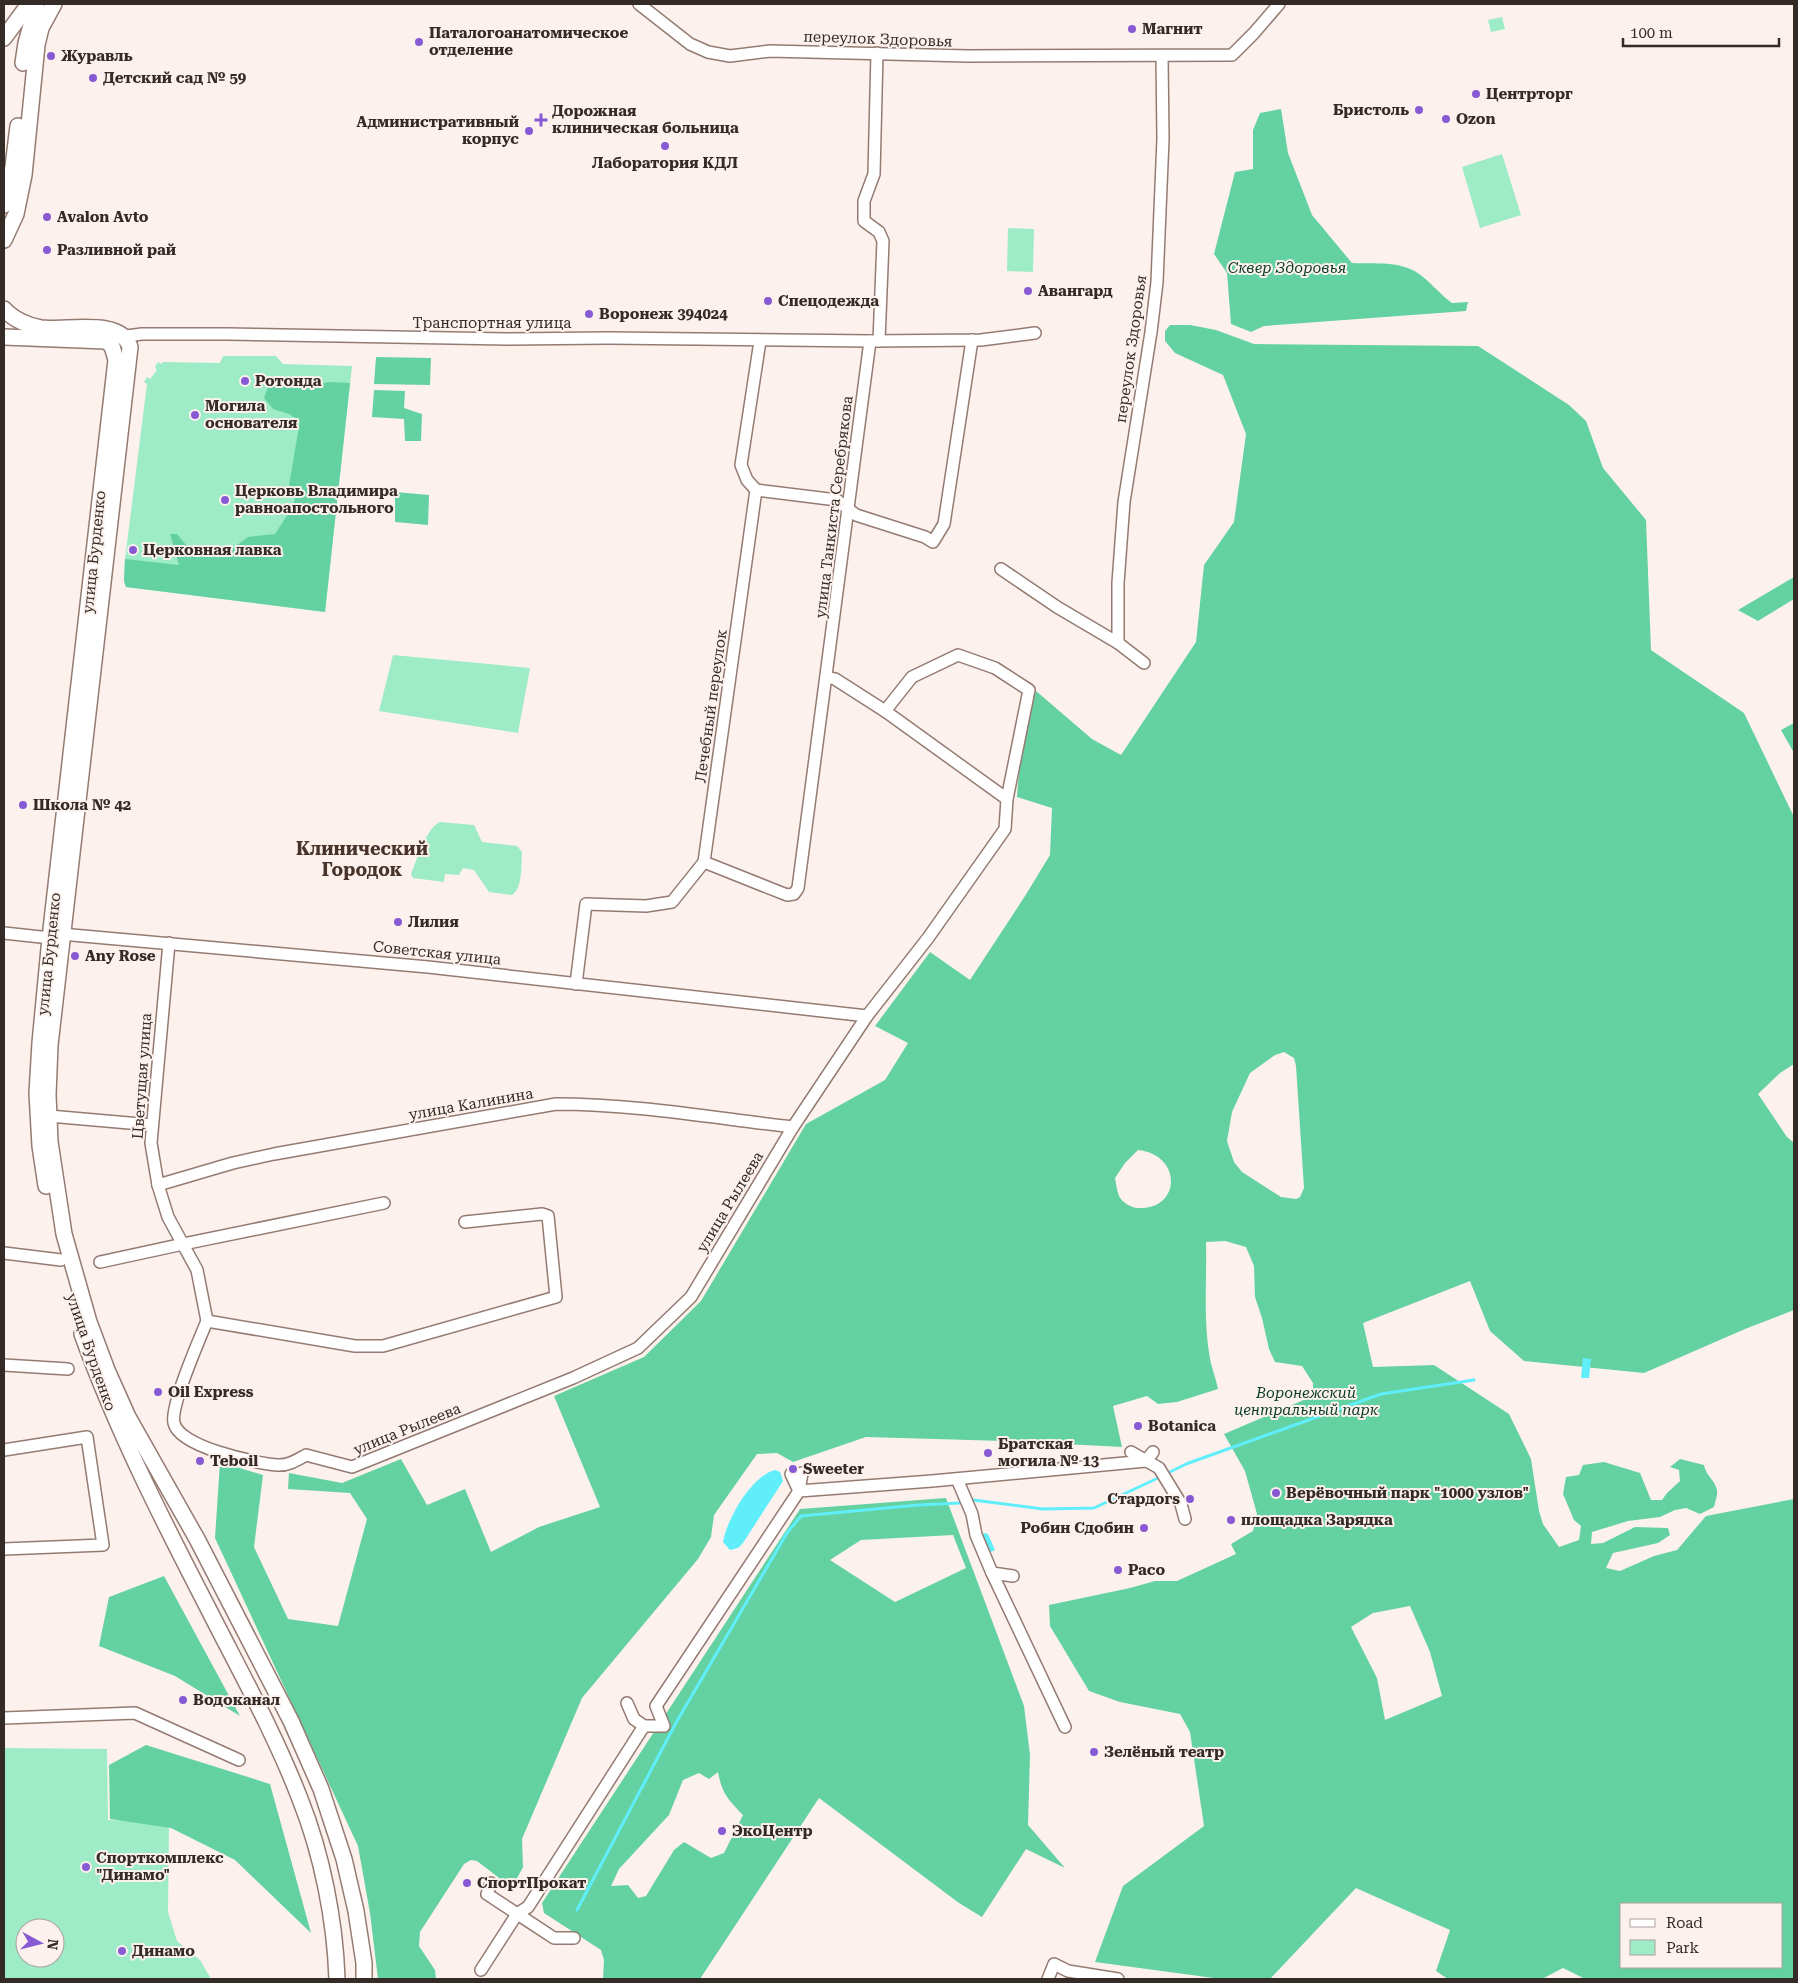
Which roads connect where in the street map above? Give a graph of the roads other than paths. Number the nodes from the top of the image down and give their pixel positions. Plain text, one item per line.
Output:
1 (639, 4) edge
2 (1279, 4) edge
3 (39, 6) edge
4 (4, 38) edge
5 (877, 53) junction
6 (1162, 57) junction
7 (4, 206) edge
8 (4, 240) edge
9 (4, 309) edge
10 (1035, 333) dead end
11 (124, 335) junction
12 (4, 337) edge
13 (972, 340) junction
14 (106, 341) junction
15 (760, 341) junction
16 (874, 341) junction
17 (756, 490) junction
18 (849, 509) junction
19 (1001, 569) dead end
20 (1118, 643) junction
21 (1144, 664) dead end
22 (826, 677) junction
23 (885, 711) junction
24 (1006, 799) junction
25 (704, 862) junction
26 (4, 933) edge
27 (56, 936) junction
28 (168, 943) junction
29 (576, 984) junction
30 (867, 1016) junction
31 (49, 1116) junction
32 (152, 1125) junction
33 (793, 1127) junction
34 (158, 1185) junction
35 (384, 1203) dead end
36 (465, 1222) dead end
37 (183, 1244) junction
38 (4, 1253) edge
39 (62, 1260) junction
40 (100, 1262) dead end
41 (206, 1321) junction
42 (4, 1364) edge
43 (68, 1369) dead end
44 (4, 1450) edge
45 (1131, 1452) dead end
46 (1148, 1454) junction
47 (797, 1473) dead end
48 (956, 1479) junction
49 (799, 1491) junction
50 (1186, 1519) dead end
51 (4, 1549) edge
52 (1011, 1570) dead end
53 (990, 1573) junction
54 (627, 1703) dead end
55 (4, 1718) edge
56 (644, 1726) junction
57 (1065, 1727) dead end
58 (239, 1760) dead end
59 (491, 1883) dead end
60 (517, 1914) junction
61 (574, 1938) dead end
62 (481, 1970) dead end
63 (338, 1979) edge
64 (364, 1979) edge
65 (1048, 1979) edge
66 (1118, 1979) edge

1 - 5 street, переулок Здоровья
2 - 6 street, переулок Здоровья
3 - 4 main road
3 - 7 main road
3 - 8 main road
5 - 6 street, переулок Здоровья
5 - 16 street, улица Танкиста Серебрякова
6 - 20 street, переулок Здоровья
9 - 11 main road
10 - 13 street, Транспортная улица
11 - 14 street, Транспортная улица
11 - 15 street, Транспортная улица
11 - 27 main road, улица Бурденко
12 - 14 main road
13 - 16 street, Транспортная улица
13 - 18 street
14 - 27 main road, улица Бурденко
15 - 16 street, Транспортная улица
15 - 17 street
16 - 18 street, улица Танкиста Серебрякова
17 - 18 street
17 - 25 street, Лечебный переулок
18 - 22 street, улица Танкиста Серебрякова
19 - 20 street
20 - 21 street
22 - 23 street
22 - 25 street, улица Танкиста Серебрякова
23 - 24 street
23 - 24 street
24 - 30 street
25 - 29 street
26 - 27 street, Советская улица
27 - 28 street, Советская улица
27 - 31 main road, улица Бурденко
27 - 39 main road, улица Бурденко
28 - 29 street, Советская улица
28 - 32 street, Цветущая улица
29 - 30 street, Советская улица
30 - 33 street, улица Рылеева
31 - 32 street
31 - 64 main road, улица Бурденко
32 - 34 street, Цветущая улица
33 - 34 street, улица Калинина
33 - 41 street, улица Рылеева
34 - 37 street, Цветущая улица
35 - 37 street
36 - 41 street
37 - 40 street
37 - 41 street, Цветущая улица
38 - 39 street
39 - 63 main road, улица Бурденко
42 - 43 street
44 - 51 street
45 - 46 street
46 - 48 street
46 - 50 street
47 - 49 street
48 - 49 street
48 - 53 street
49 - 56 street
52 - 53 street
53 - 57 street
54 - 56 street
55 - 58 street
56 - 60 street
59 - 60 street
60 - 61 street
60 - 62 street
65 - 66 street

